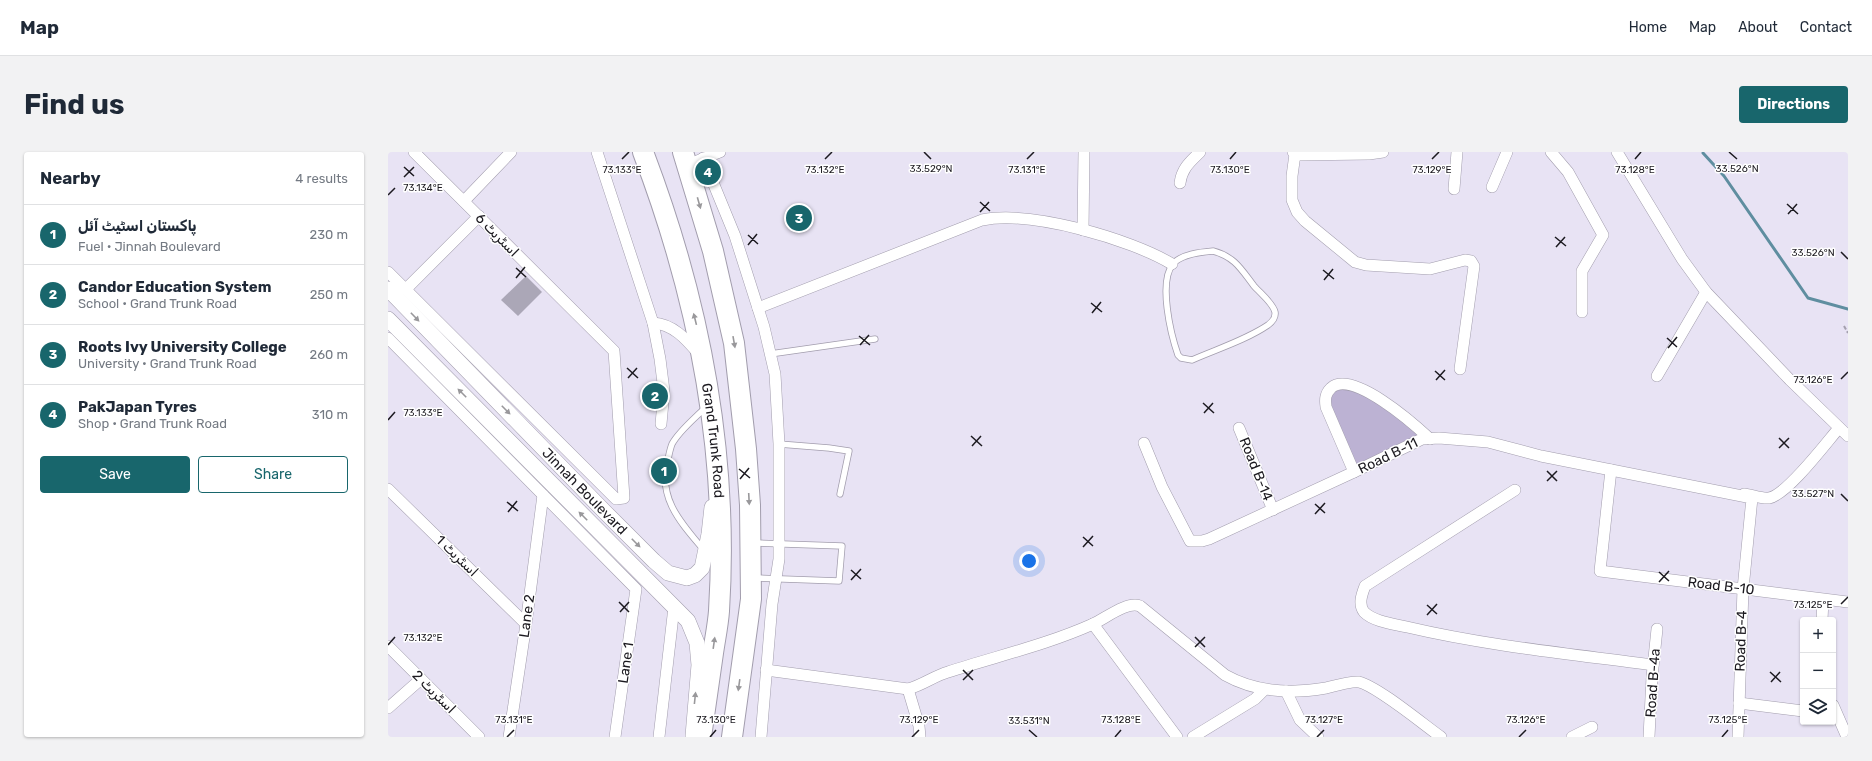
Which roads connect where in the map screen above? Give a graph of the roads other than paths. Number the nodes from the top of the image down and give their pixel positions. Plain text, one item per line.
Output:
1 (414, 152) edge
2 (511, 152) edge
3 (597, 152) edge
4 (643, 152) edge
5 (658, 152) edge
6 (1084, 152) edge
7 (1200, 152) edge
8 (1383, 152) edge
9 (1457, 152) edge
10 (1507, 152) edge
11 (1551, 152) edge
12 (1617, 152) edge
13 (716, 153) edge
14 (1294, 153) edge
15 (689, 158) edge
16 (1180, 183) dead end
17 (1492, 187) dead end
18 (1454, 189) dead end
19 (464, 201) junction
20 (664, 212) junction
21 (479, 216) junction
22 (1083, 230) junction
23 (1172, 264) junction
24 (388, 272) edge
25 (388, 289) edge
26 (406, 289) junction
27 (1706, 292) junction
28 (758, 308) junction
29 (1582, 312) dead end
30 (388, 319) edge
31 (653, 323) junction
32 (388, 338) edge
33 (876, 339) dead end
34 (458, 352) junction
35 (770, 354) junction
36 (703, 358) junction
37 (1460, 369) dead end
38 (1657, 376) dead end
39 (436, 377) junction
40 (710, 404) junction
41 (661, 424) dead end
42 (1239, 428) dead end
43 (1839, 428) junction
44 (1848, 436) edge
45 (1430, 439) junction
46 (715, 441) junction
47 (1144, 443) dead end
48 (779, 444) junction
49 (1611, 470) junction
50 (1354, 472) junction
51 (1661, 480) junction
52 (388, 489) edge
53 (1515, 490) dead end
54 (840, 494) dead end
55 (543, 495) junction
56 (1752, 498) joint
57 (1273, 510) junction
58 (608, 515) junction
59 (603, 536) junction
60 (750, 543) junction
61 (779, 544) junction
62 (706, 552) junction
63 (750, 578) junction
64 (776, 578) junction
65 (1743, 589) junction
66 (1823, 600) junction
67 (1848, 602) edge
68 (674, 607) junction
69 (1822, 617) edge
70 (526, 624) junction
71 (1093, 624) junction
72 (1656, 629) dead end
73 (388, 646) edge
74 (1653, 665) junction
75 (766, 670) junction
76 (421, 679) junction
77 (908, 689) junction
78 (1264, 690) junction
79 (1286, 691) junction
80 (1739, 703) junction
81 (388, 708) edge
82 (1800, 711) edge
83 (1836, 717) edge
84 (1592, 727) dead end
85 (479, 737) edge
86 (508, 737) edge
87 (615, 737) edge
88 (659, 737) edge
89 (693, 737) edge
90 (701, 737) edge
91 (732, 737) edge
92 (761, 737) edge
93 (920, 737) edge
94 (1177, 737) edge
95 (1193, 737) edge
96 (1318, 737) edge
97 (1441, 737) edge
98 (1572, 737) edge
99 (1650, 737) edge
100 (1738, 737) edge
101 (1847, 737) edge

1 - 19 street, اسٹریٹ 6
2 - 19 street
3 - 31 street
4 - 20 highway, Grand Trunk Road
5 - 20 highway
6 - 22 street
7 - 16 street
8 - 14 street
9 - 18 street
10 - 17 street
11 - 29 street
12 - 27 street
13 - 15 street
14 - 37 street
15 - 28 street
15 -> 60 highway
19 - 21 street, اسٹریٹ 6
36 -> 20 highway, Grand Trunk Road
21 - 26 street
21 - 34 street, اسٹریٹ 6
22 - 23 street
22 - 28 street
23 - 23 lane
24 - 26 street
25 -> 34 street, Jinnah Boulevard
26 - 34 street
27 - 38 street
27 - 43 street
28 - 35 street
30 - 39 street, Jinnah Boulevard
31 - 36 street
31 - 41 street
32 - 39 street
33 - 35 lane
34 -> 58 street, Jinnah Boulevard
35 - 48 street
36 - 40 highway, Grand Trunk Road
39 - 55 street
59 -> 39 street, Jinnah Boulevard
40 - 46 highway, Grand Trunk Road
40 - 62 lane
42 - 57 street, Road B-14
43 - 44 street
43 - 51 street
45 - 49 street, Road B-11
45 - 50 street, Road B-11
45 - 50 street
46 - 62 street, Jinnah Boulevard
90 -> 46 highway, Grand Trunk Road
47 - 57 street, Road B-11
48 - 54 lane
48 - 61 street
49 - 51 street, Road B-11
49 - 65 street, Road B-10
50 - 57 street, Road B-11
51 - 56 street, Road B-11
52 - 70 street, اسٹریٹ 1
53 - 74 street
55 - 70 street, Lane 2
55 - 87 street, Lane 1
56 - 65 street, Road B-4
58 - 59 street
58 -> 62 street, Jinnah Boulevard
59 - 68 street, Jinnah Boulevard
60 - 61 lane
60 - 63 highway
61 - 64 street
61 - 64 lane
63 - 64 lane
63 -> 91 highway
64 - 75 street
65 - 66 street, Road B-10
65 - 80 street, Road B-4
66 - 67 street, Road B-10
66 - 69 street
68 - 88 street
89 -> 68 street, Jinnah Boulevard
70 - 86 street, Lane 2
71 - 77 street
71 - 78 street
71 - 94 street
72 - 74 street, Road B-4a
73 - 76 street, اسٹریٹ 2
74 - 99 street, Road B-4a
75 - 77 street
75 - 92 street
76 - 81 street
76 - 85 street, اسٹریٹ 2
77 - 93 street
78 - 79 street
78 - 95 street
79 - 96 street
79 - 97 street
80 - 82 street
80 - 100 street, Road B-4
83 - 101 street
84 - 98 street

